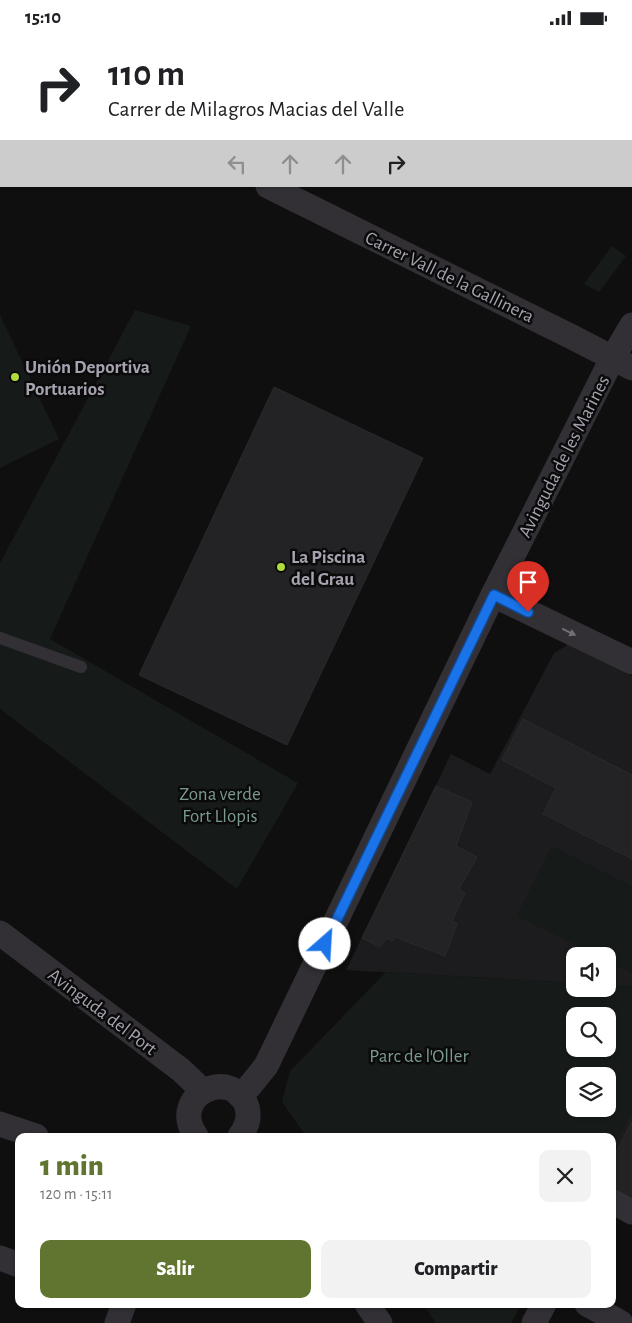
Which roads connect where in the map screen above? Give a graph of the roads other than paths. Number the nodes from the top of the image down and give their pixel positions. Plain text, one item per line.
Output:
1 (270, 187) edge
2 (632, 325) edge
3 (622, 363) edge
4 (494, 595) junction
5 (0, 638) edge
6 (632, 662) edge
7 (81, 667) dead end
8 (0, 933) edge
9 (202, 1091) junction
10 (239, 1095) junction
11 (0, 1124) edge
12 (27, 1133) edge
13 (194, 1133) edge
14 (245, 1133) edge
15 (616, 1203) edge
16 (632, 1212) edge
17 (0, 1258) edge
18 (15, 1264) edge
19 (123, 1308) edge
20 (370, 1308) edge
21 (542, 1308) edge
22 (593, 1308) edge
23 (117, 1323) edge
24 (380, 1323) edge
25 (534, 1323) edge
26 (621, 1323) edge

1 - 3 street, Carrer Vall de la Gallinera
2 - 3 street, Avinguda de les Marines
3 - 4 street, Avinguda de les Marines
4 -> 6 street
4 - 10 street, Avinguda de les Marines
5 - 7 lane
8 - 9 street, Avinguda del Port
9 - 10 street
9 - 13 street
10 - 14 street
11 - 12 street
15 - 16 street
17 - 18 street
19 - 23 street
20 - 24 street
21 - 25 street
22 - 26 street

